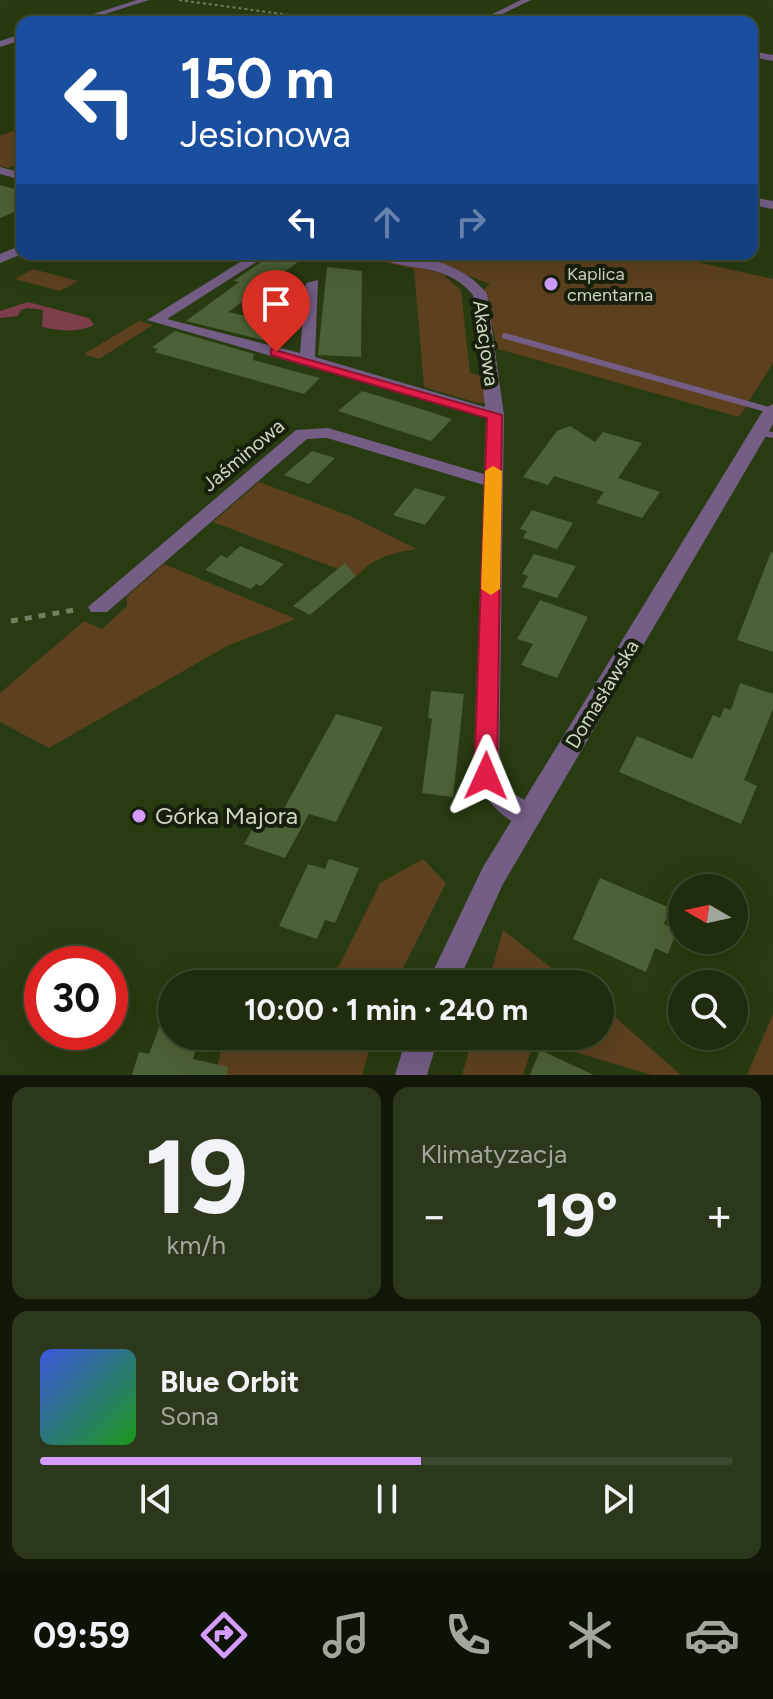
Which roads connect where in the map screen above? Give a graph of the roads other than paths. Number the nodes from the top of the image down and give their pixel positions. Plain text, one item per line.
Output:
1 (145, 0) edge
2 (527, 0) edge
3 (92, 16) edge
4 (493, 16) edge
5 (252, 260) edge
6 (403, 260) edge
7 (313, 283) dead end
8 (505, 336) dead end
9 (307, 360) junction
10 (772, 410) edge
11 (495, 415) junction
12 (766, 434) edge
13 (493, 482) junction
14 (99, 607) road end
15 (529, 816) junction
16 (448, 970) edge
17 (419, 1050) edge
18 (411, 1075) edge

1 - 3 street
2 - 4 street
5 - 9 street
6 - 11 street, Akacjowa
7 - 9 street
8 - 10 lane
9 - 11 street
10 - 12 street, Domasławska
11 - 13 street, Akacjowa
12 - 15 street, Domasławska
13 - 14 street, Jaśminowa
13 - 15 street, Akacjowa
15 - 16 street, Domasławska
17 - 18 street

